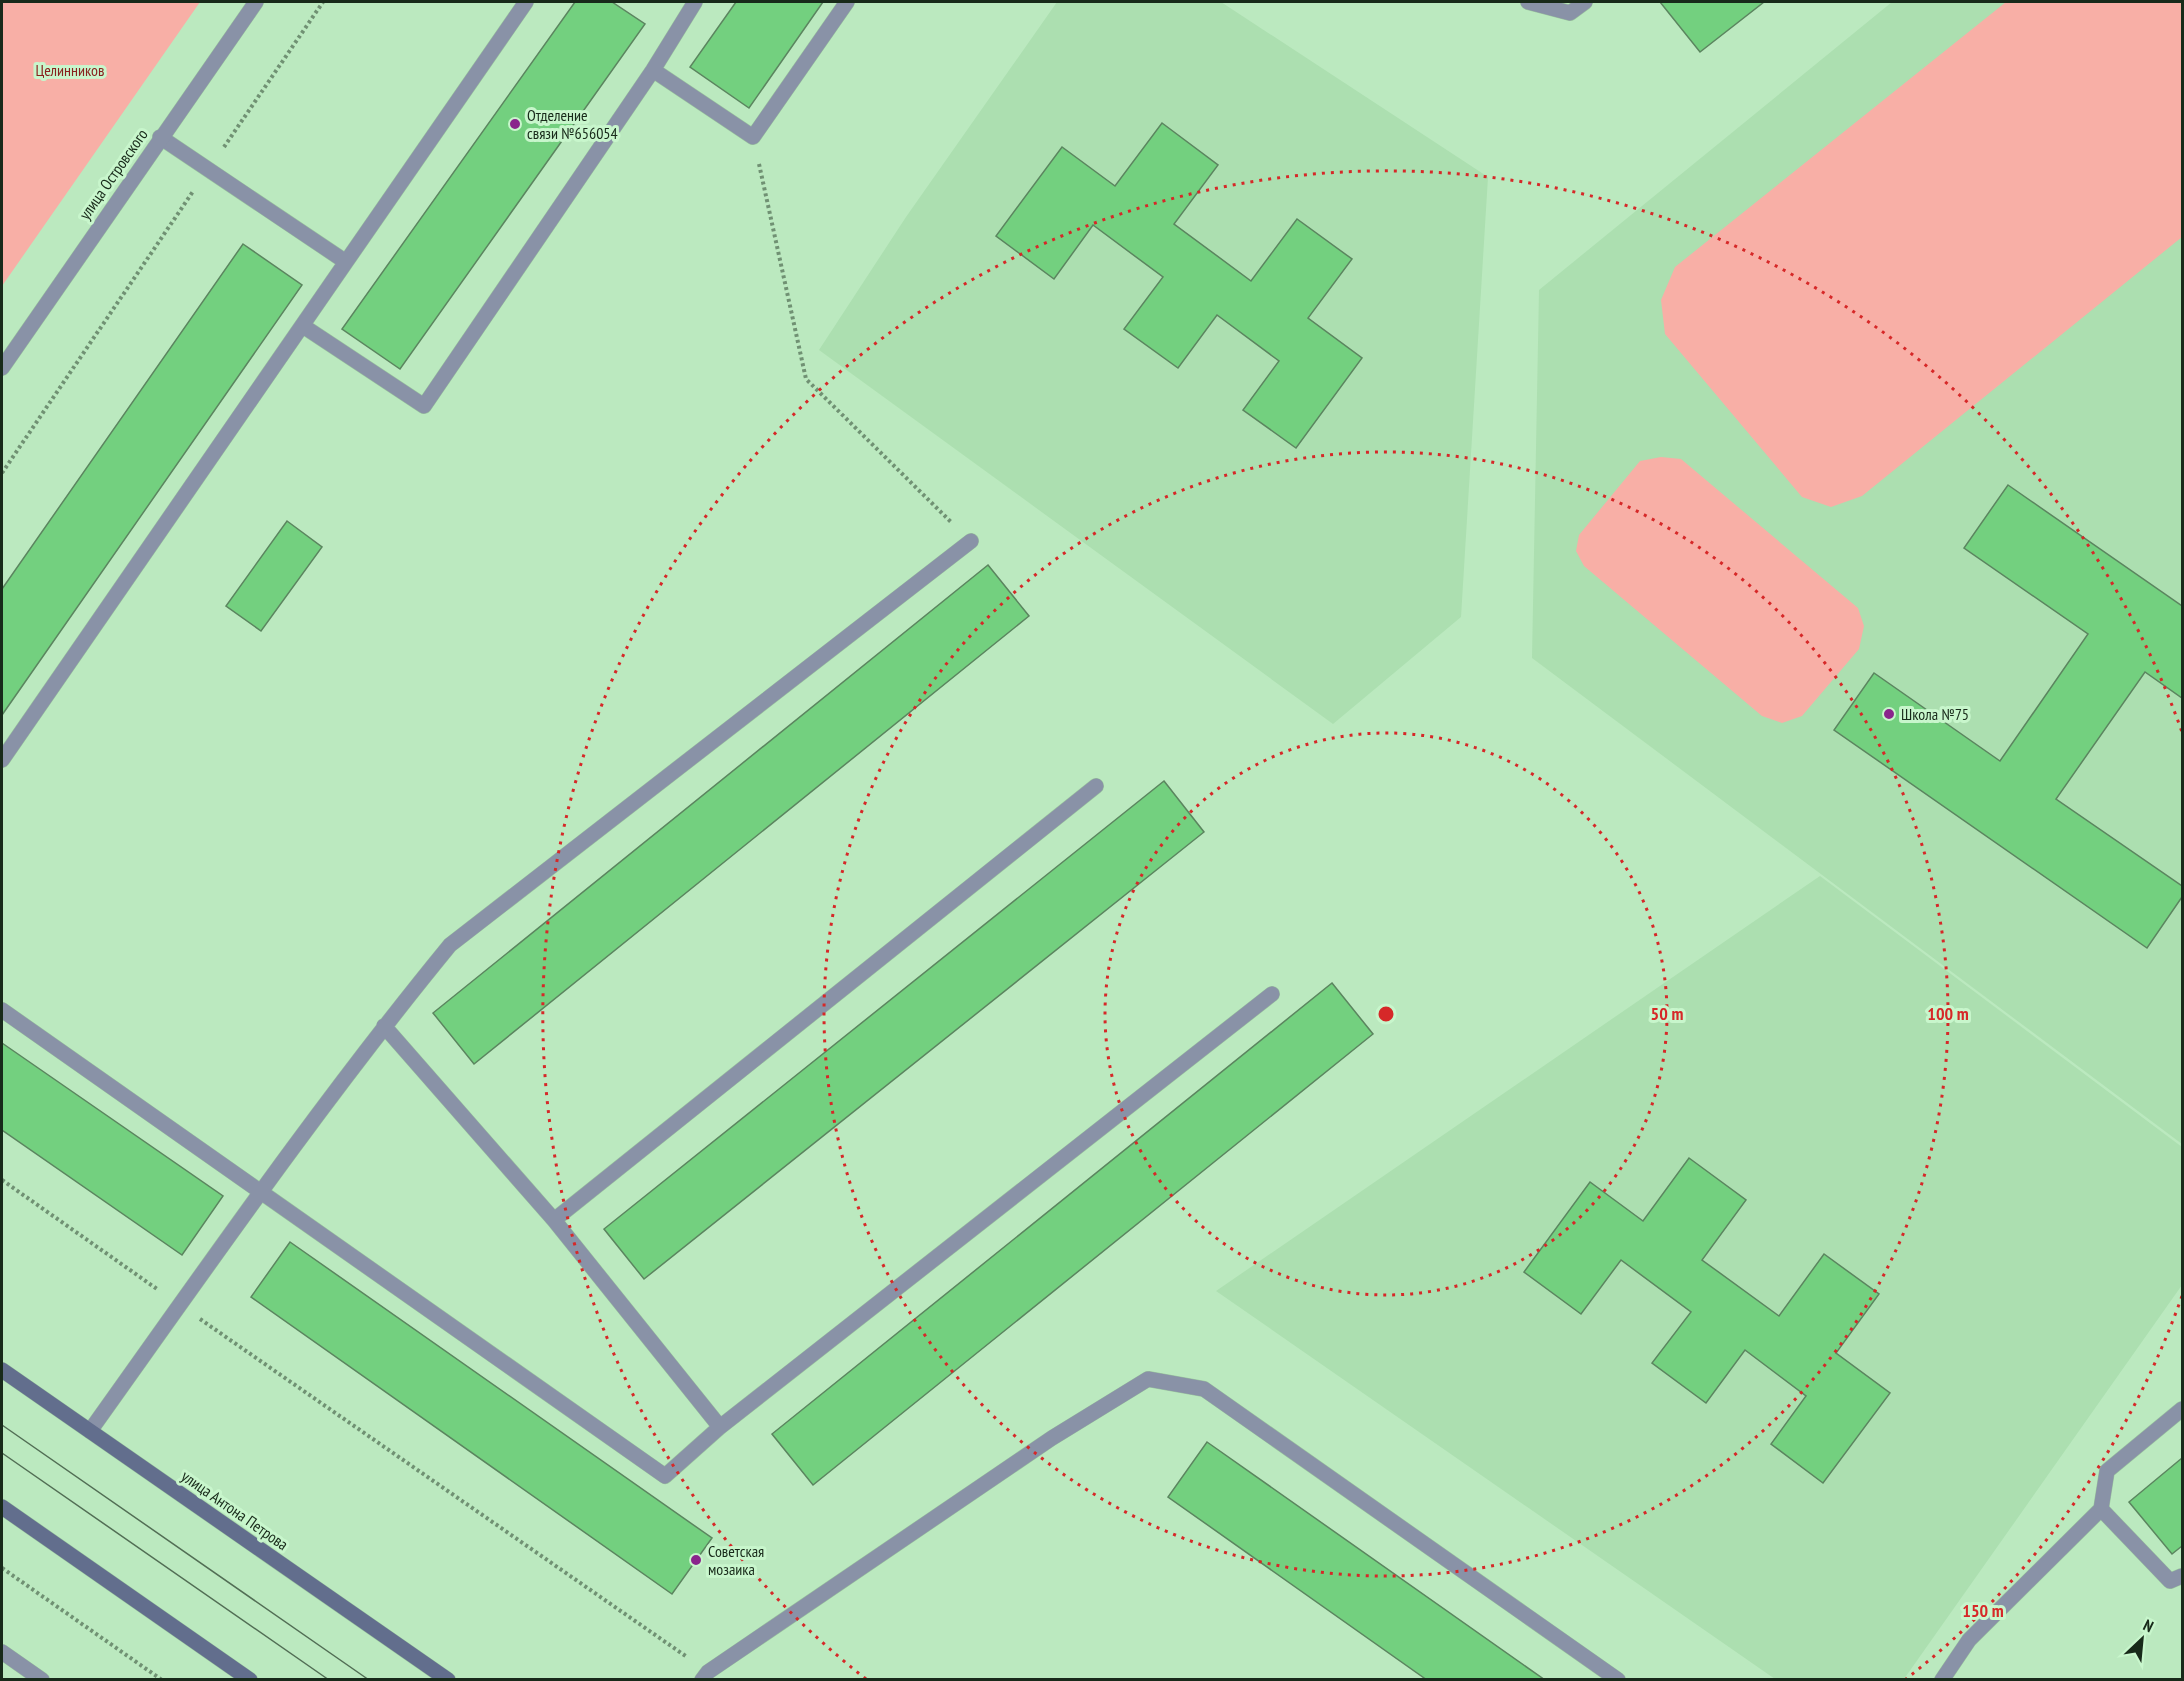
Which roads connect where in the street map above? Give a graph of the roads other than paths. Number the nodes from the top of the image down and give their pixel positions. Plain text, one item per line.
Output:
1 (256, 2) edge
2 (526, 2) edge
3 (695, 2) edge
4 (847, 2) edge
5 (1528, 2) edge
6 (1585, 2) edge
7 (653, 70) junction
8 (160, 137) junction
9 (346, 262) junction
10 (303, 326) junction
11 (2, 368) edge
12 (971, 542) road end
13 (2, 760) edge
14 (1096, 786) dead end
15 (1272, 994) dead end
16 (2, 1010) edge
17 (384, 1026) junction
18 (260, 1193) junction
19 (554, 1220) junction
20 (2, 1370) edge
21 (2182, 1409) edge
22 (720, 1427) junction
23 (90, 1431) junction
24 (2, 1507) edge
25 (2101, 1509) junction
26 (2182, 1576) edge
27 (2, 1652) edge
28 (705, 1676) edge
29 (42, 1680) edge
30 (250, 1680) edge
31 (448, 1680) edge
32 (1618, 1680) edge
33 (1942, 1680) edge

1 - 8 street, улица Островского
2 - 9 street
3 - 7 street
4 - 7 street
5 - 6 street
7 - 10 street
8 - 9 street
8 - 11 street, улица Островского
9 - 10 street
10 - 13 street
12 - 17 street
14 - 19 street
15 - 22 street
16 - 18 street
17 - 18 street
17 - 19 street
18 - 22 street
18 - 23 street
19 - 22 street
20 - 23 main road, улица Антона Петрова
21 - 25 street
23 - 31 main road, улица Антона Петрова
24 - 30 main road
25 - 26 street
25 - 33 street
27 - 29 street
28 - 32 street

